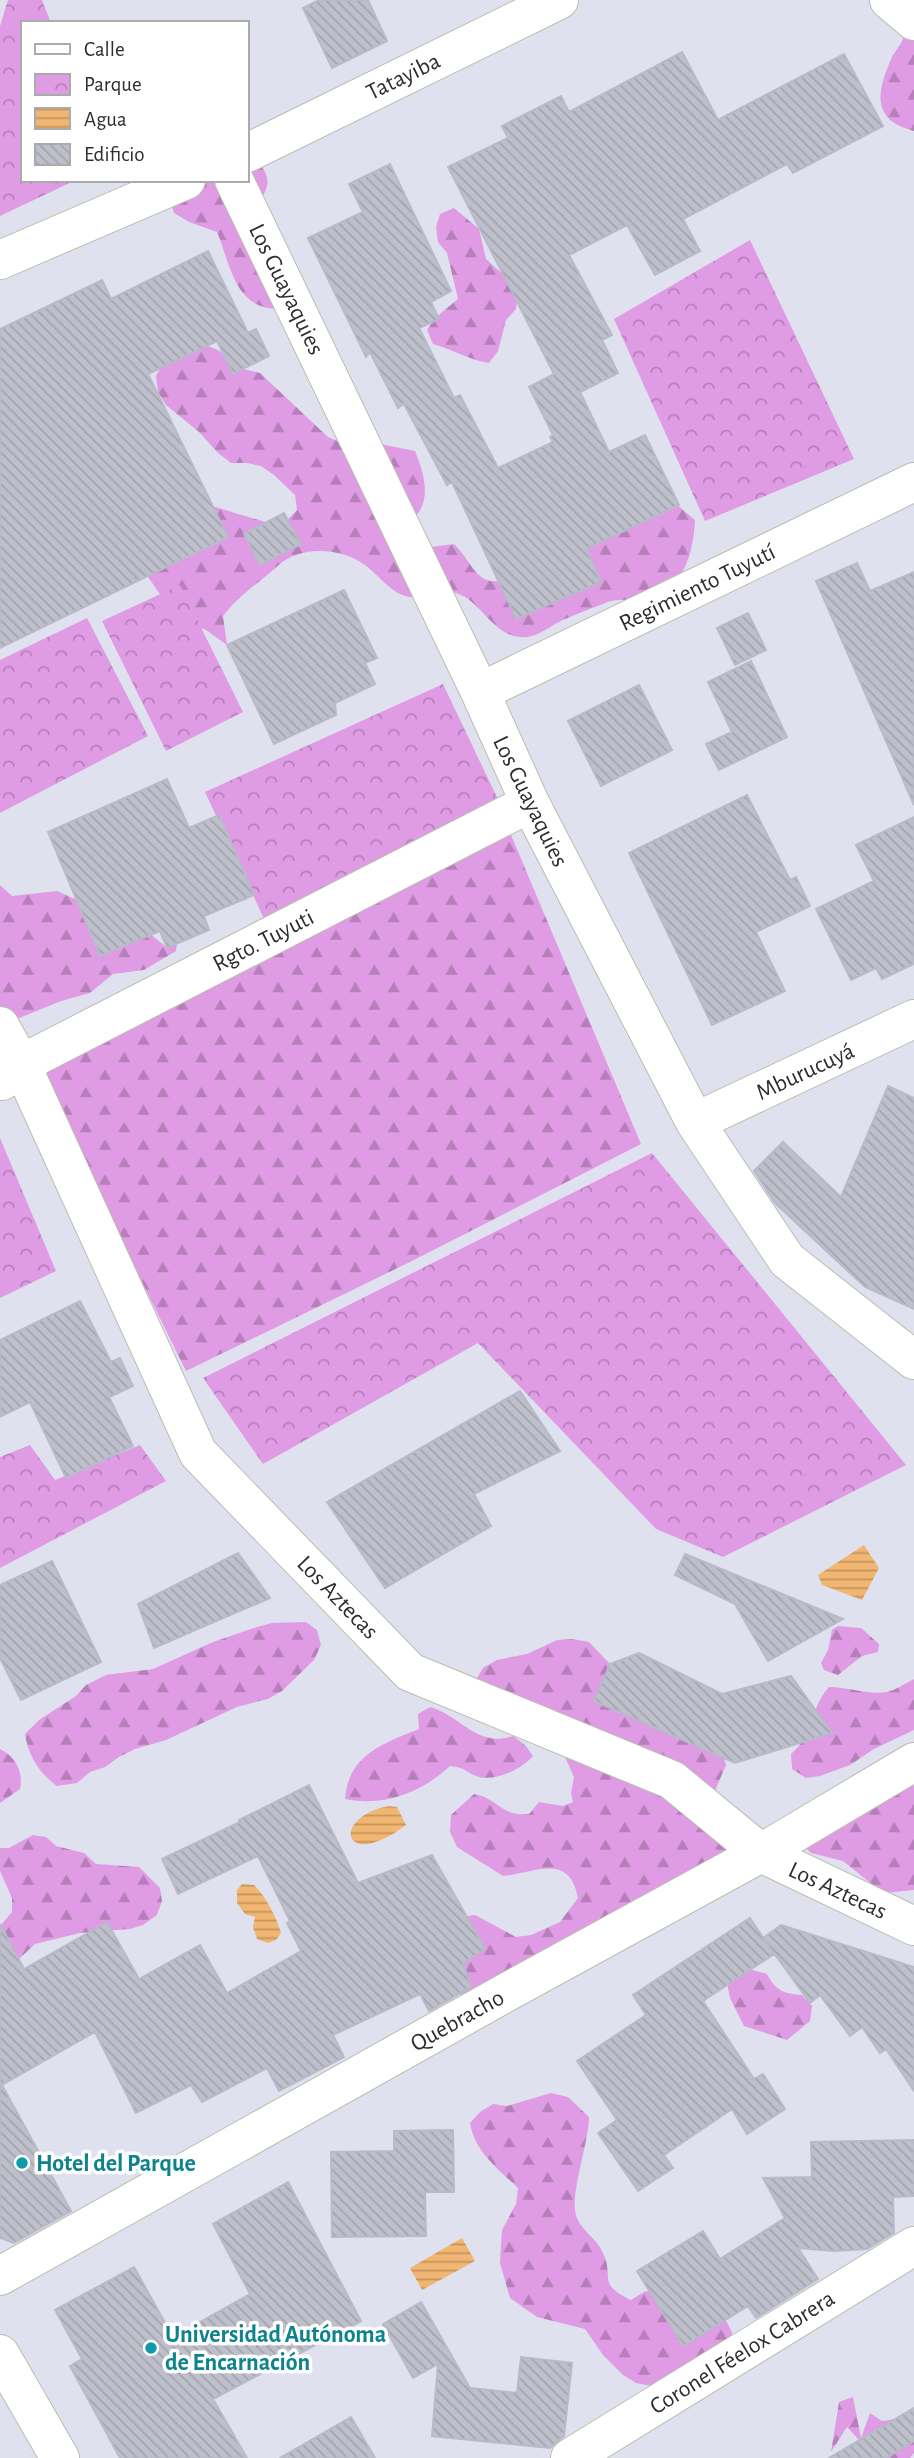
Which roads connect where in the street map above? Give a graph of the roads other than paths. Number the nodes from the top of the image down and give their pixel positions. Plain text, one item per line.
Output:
1 (559, 0) edge
2 (890, 0) edge
3 (914, 21) edge
4 (248, 153) edge
5 (181, 182) edge
6 (235, 182) edge
7 (0, 260) edge
8 (914, 482) edge
9 (480, 692) junction
10 (530, 803) junction
11 (914, 1019) edge
12 (0, 1026) edge
13 (10, 1073) edge
14 (695, 1122) junction
15 (914, 1360) edge
16 (914, 1762) edge
17 (761, 1853) junction
18 (914, 1926) edge
19 (914, 2246) edge
20 (0, 2276) edge
21 (0, 2354) edge
22 (60, 2458) edge
23 (570, 2458) edge

1 - 4 street, Tatayiba
2 - 3 street
5 - 7 street
6 - 9 street, Los Guayaquies
8 - 9 street, Regimiento Tuyutí
9 - 10 street, Los Guayaquies
10 - 13 street, Rgto. Tuyuti
10 - 14 street, Los Guayaquies
11 - 14 street, Mburucuyá
12 - 13 street, Los Aztecas
13 - 17 street, Los Aztecas
14 - 15 street, Los Guayaquies
16 - 17 street, Quebracho
17 - 18 street, Los Aztecas
17 - 20 street, Quebracho
19 - 23 street, Coronel Féelox Cabrera
21 - 22 street

